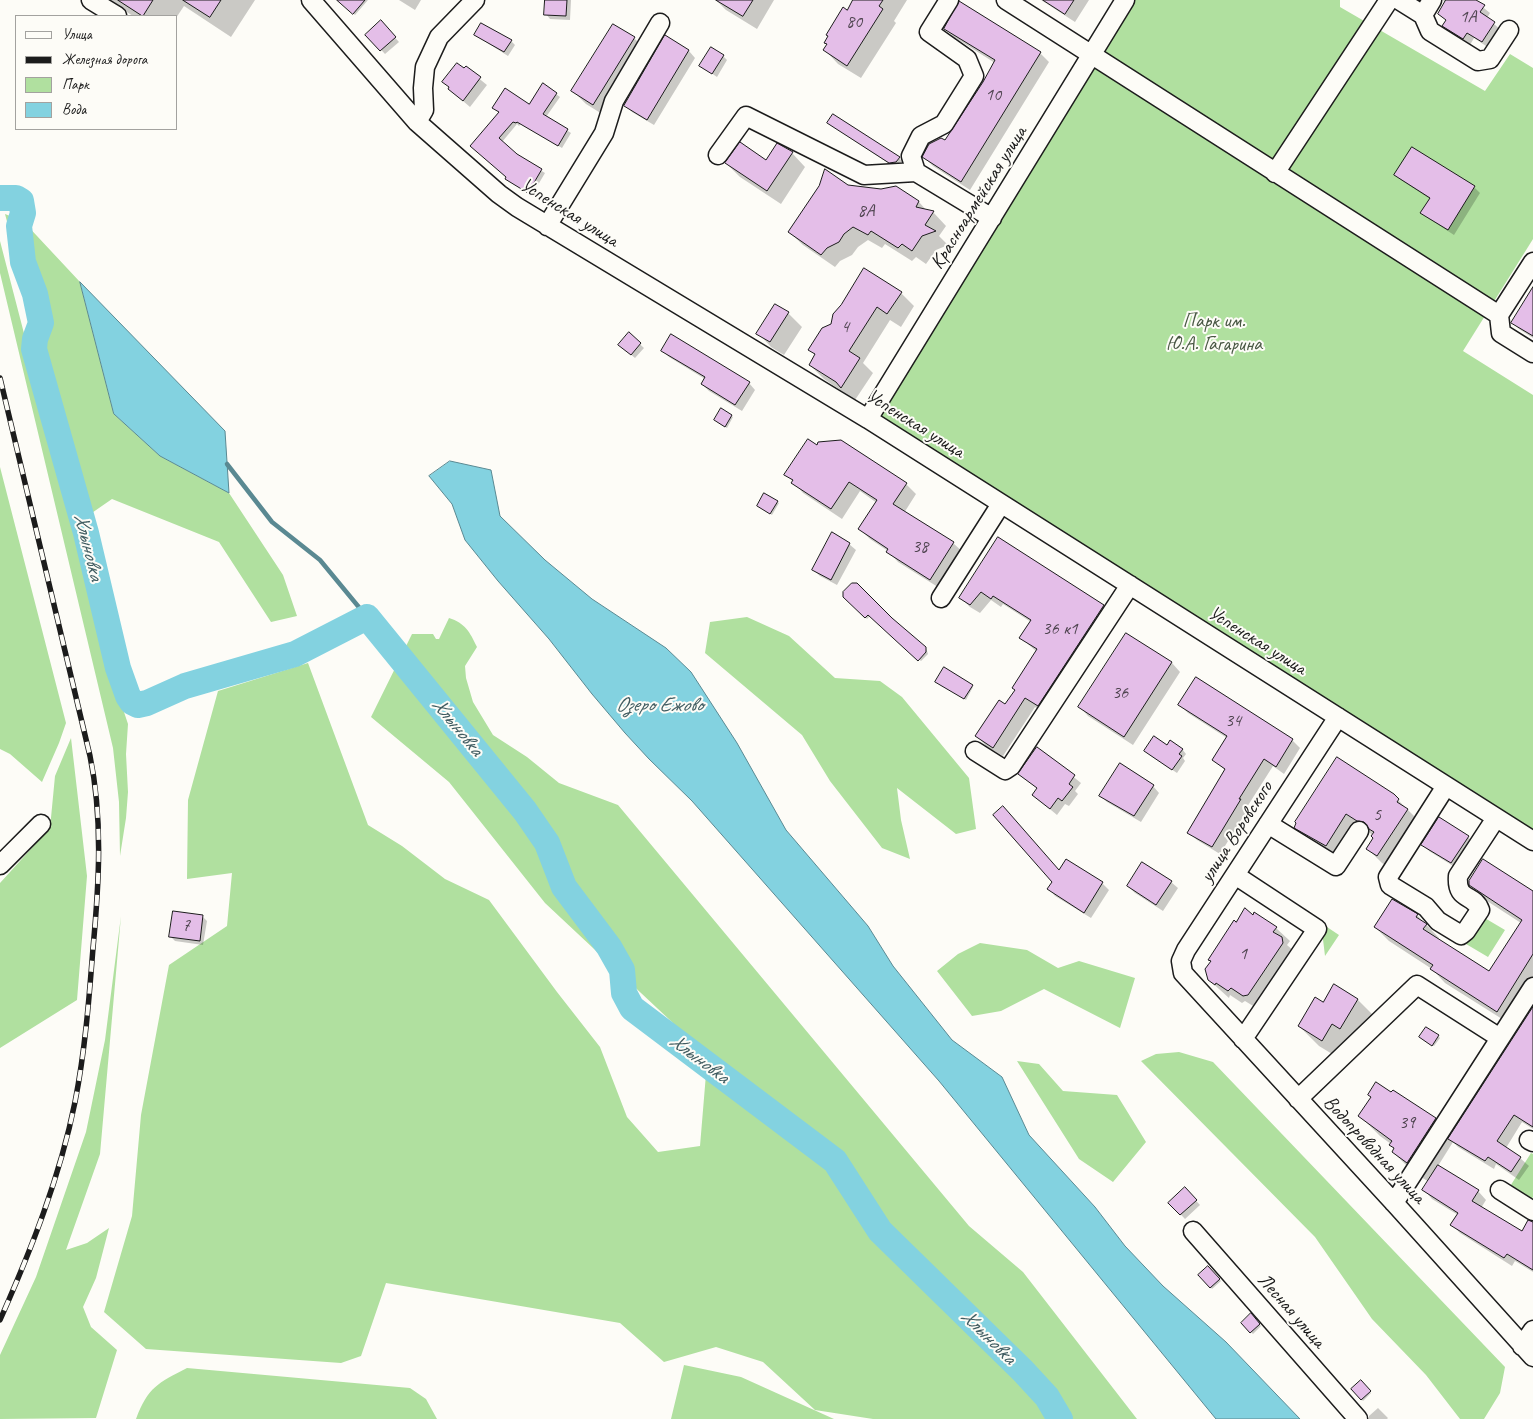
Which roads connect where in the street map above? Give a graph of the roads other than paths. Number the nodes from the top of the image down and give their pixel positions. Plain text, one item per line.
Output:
1 (91, 0) edge
2 (311, 0) edge
3 (475, 0) edge
4 (949, 0) edge
5 (1006, 0) edge
6 (1126, 0) edge
7 (1389, 0) edge
8 (1398, 0) edge
9 (1427, 7) edge
10 (114, 15) edge
11 (660, 23) dead end
12 (1509, 30) dead end
13 (1092, 55) junction
14 (417, 122) junction
15 (718, 155) dead end
16 (916, 172) junction
17 (1275, 172) junction
18 (992, 218) junction
19 (547, 226) junction
20 (1533, 262) edge
21 (1499, 315) junction
22 (1533, 353) edge
23 (868, 419) junction
24 (1001, 504) junction
25 (1130, 586) junction
26 (941, 598) dead end
27 (1338, 717) junction
28 (975, 750) dead end
29 (1446, 786) junction
30 (1496, 818) junction
31 (41, 824) dead end
32 (1268, 824) junction
33 (1360, 831) dead end
34 (1533, 841) edge
35 (0, 865) edge
36 (1235, 875) junction
37 (1183, 973) joint
38 (1533, 987) edge
39 (1500, 1038) junction
40 (1243, 1039) junction
41 (1298, 1099) junction
42 (1500, 1190) dead end
43 (1394, 1203) junction
44 (1533, 1211) edge
45 (1193, 1231) dead end
46 (1533, 1330) edge
47 (1528, 1351) edge
48 (1358, 1419) edge

1 - 10 street
2 - 14 street, Успенская улица
3 - 14 street
4 - 16 street
5 - 13 street
6 - 13 street, Красноармейская улица
7 - 17 street
8 - 9 street
9 - 12 street
11 - 19 street
13 - 17 street
13 - 18 street, Красноармейская улица
14 - 19 street, Успенская улица
15 - 16 street
16 - 18 street
17 - 21 street
18 - 23 street, Красноармейская улица
19 - 23 street, Успенская улица
20 - 21 street
21 - 22 street
23 - 24 street, Успенская улица
24 - 25 street, Успенская улица
24 - 26 street
25 - 27 street, Успенская улица
25 - 28 street
27 - 29 street, Успенская улица
27 - 32 street, улица Воровского
29 - 30 street, Успенская улица
29 - 30 street
30 - 34 street, Успенская улица
31 - 35 street
32 - 33 street
32 - 36 street, улица Воровского
36 - 37 street, улица Воровского
36 - 40 street
37 - 40 street, Водопроводная улица
38 - 39 street
39 - 41 street
39 - 43 street
40 - 41 street, Водопроводная улица
41 - 43 street, Водопроводная улица
42 - 44 street
43 - 47 street, Водопроводная улица
45 - 48 street, Лесная улица
46 - 47 street

